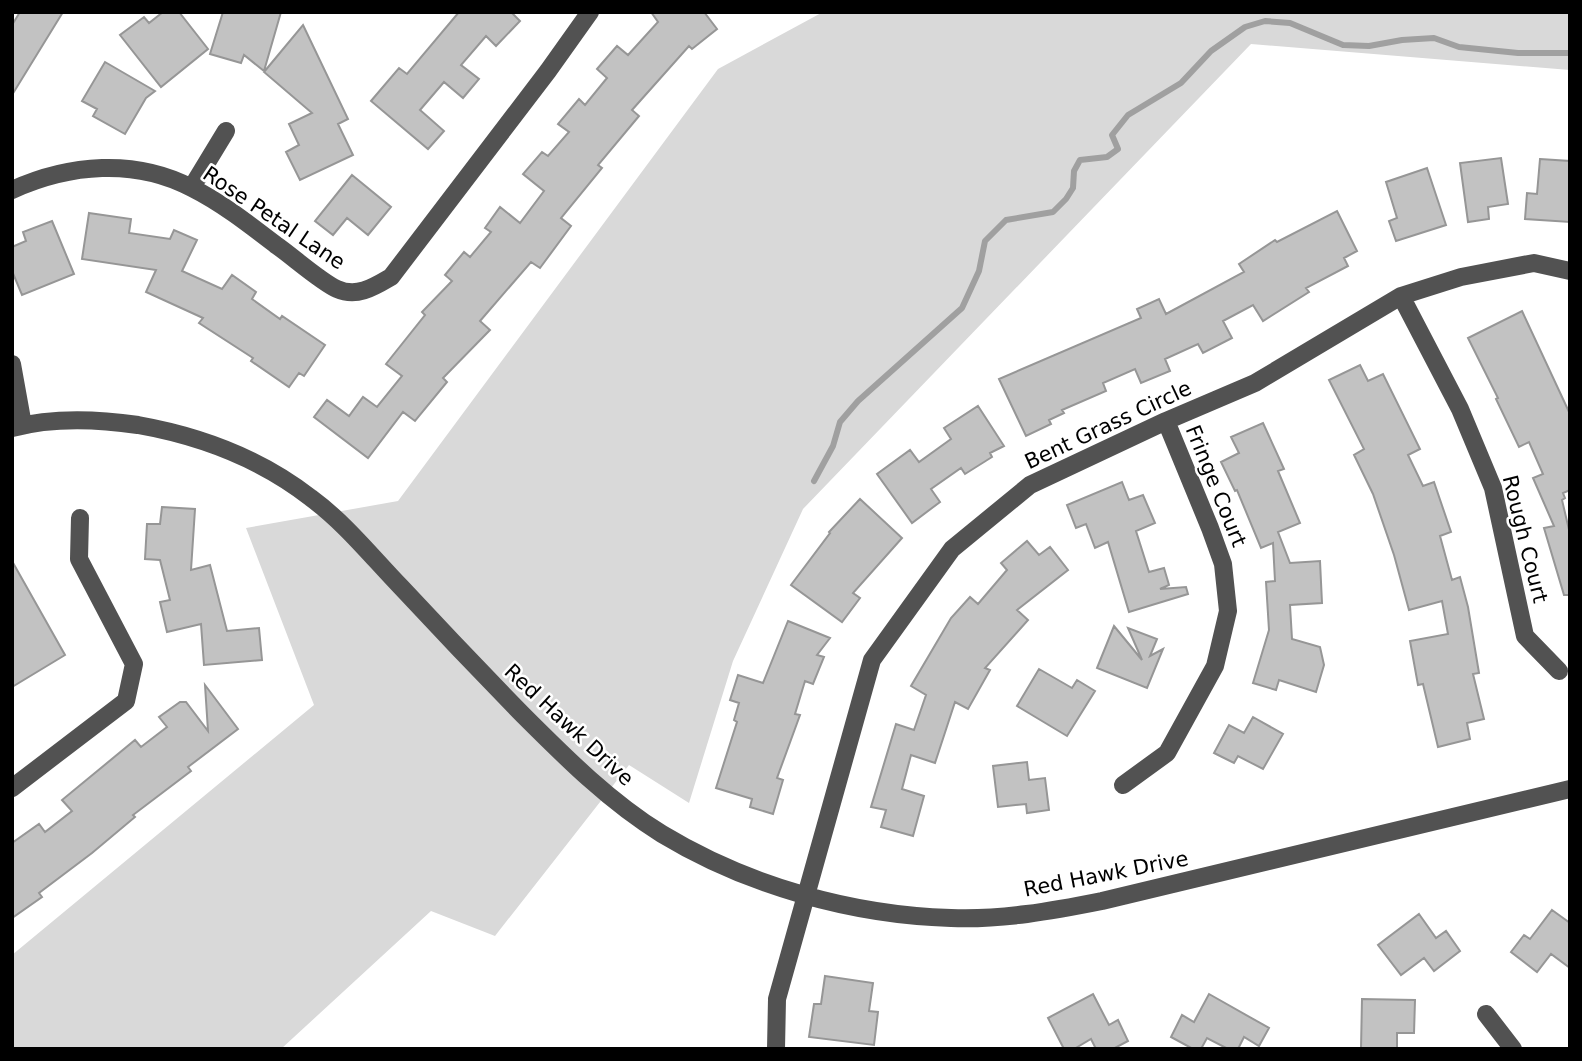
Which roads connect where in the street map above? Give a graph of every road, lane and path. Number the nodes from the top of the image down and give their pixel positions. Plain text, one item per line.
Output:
1 (590, 12) edge
2 (226, 131) dead end
3 (192, 187) junction
4 (12, 190) edge
5 (1570, 271) edge
6 (1401, 296) junction
7 (12, 364) edge
8 (1166, 421) junction
9 (18, 426) edge
10 (80, 518) dead end
11 (1559, 671) dead end
12 (1124, 785) dead end
13 (12, 788) edge
14 (1570, 789) edge
15 (806, 896) junction
16 (1486, 1014) dead end
17 (776, 1049) edge
18 (1513, 1049) edge

1 - 3 street, Rose Petal Lane
2 - 3 street
3 - 4 street, Rose Petal Lane
5 - 6 street, Bent Grass Circle
6 - 8 street, Bent Grass Circle
6 - 11 street, Rough Court
7 - 9 street
8 - 12 street, Fringe Court
8 - 15 street, Bent Grass Circle
9 - 15 street, Red Hawk Drive
10 - 13 street
14 - 15 street, Red Hawk Drive
15 - 17 street, Bent Grass Circle
16 - 18 street

